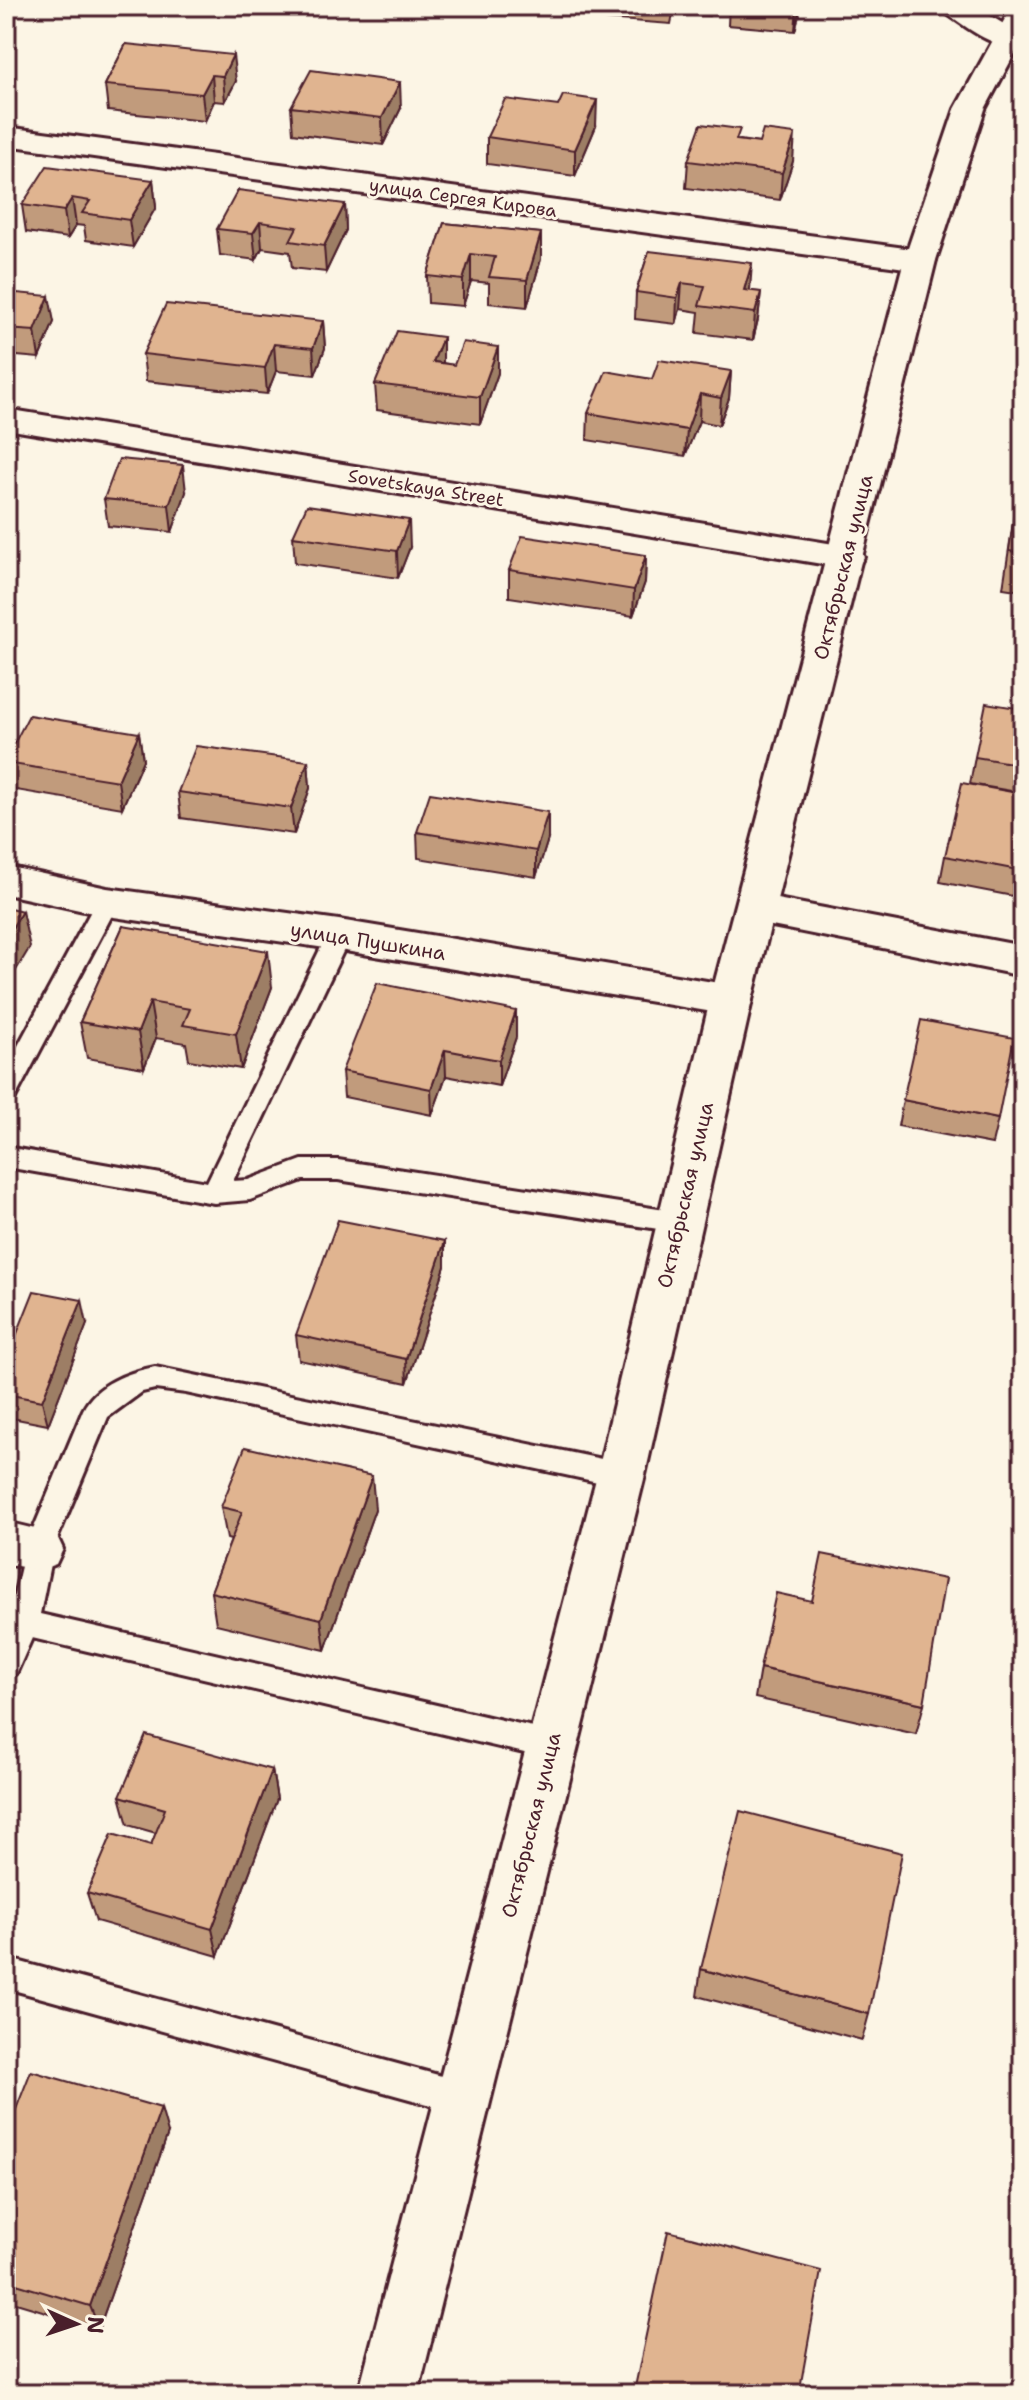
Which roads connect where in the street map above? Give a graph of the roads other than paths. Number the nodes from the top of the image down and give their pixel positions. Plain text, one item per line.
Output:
1 (954, 6) edge
2 (1015, 24) edge
3 (6, 137) edge
4 (920, 260) junction
5 (6, 419) edge
6 (846, 557) junction
7 (6, 880) edge
8 (107, 902) junction
9 (756, 910) junction
10 (339, 935) junction
11 (1023, 961) edge
12 (731, 1000) junction
13 (6, 1091) edge
14 (6, 1157) edge
15 (214, 1193) junction
16 (678, 1222) junction
17 (621, 1475) junction
18 (23, 1546) edge
19 (24, 1623) junction
20 (6, 1665) edge
21 (550, 1745) junction
22 (6, 1973) edge
23 (464, 2098) junction
24 (388, 2394) edge

1 - 2 street
2 - 4 street, Октябрьская улица
3 - 4 street, улица Сергея Кирова
4 - 6 street, Октябрьская улица
5 - 6 street, Sovetskaya Street
6 - 9 street, Октябрьская улица
7 - 8 street, улица Пушкина
8 - 10 street, улица Пушкина
8 - 13 lane
9 - 11 street
9 - 12 street, Октябрьская улица
10 - 12 street, улица Пушкина
10 - 15 lane
12 - 16 street, Октябрьская улица
14 - 15 lane
15 - 16 lane
16 - 17 street, Октябрьская улица
17 - 18 lane
17 - 21 street, Октябрьская улица
18 - 19 lane
19 - 20 lane
19 - 21 lane
21 - 23 street, Октябрьская улица
22 - 23 lane
23 - 24 street, Октябрьская улица

